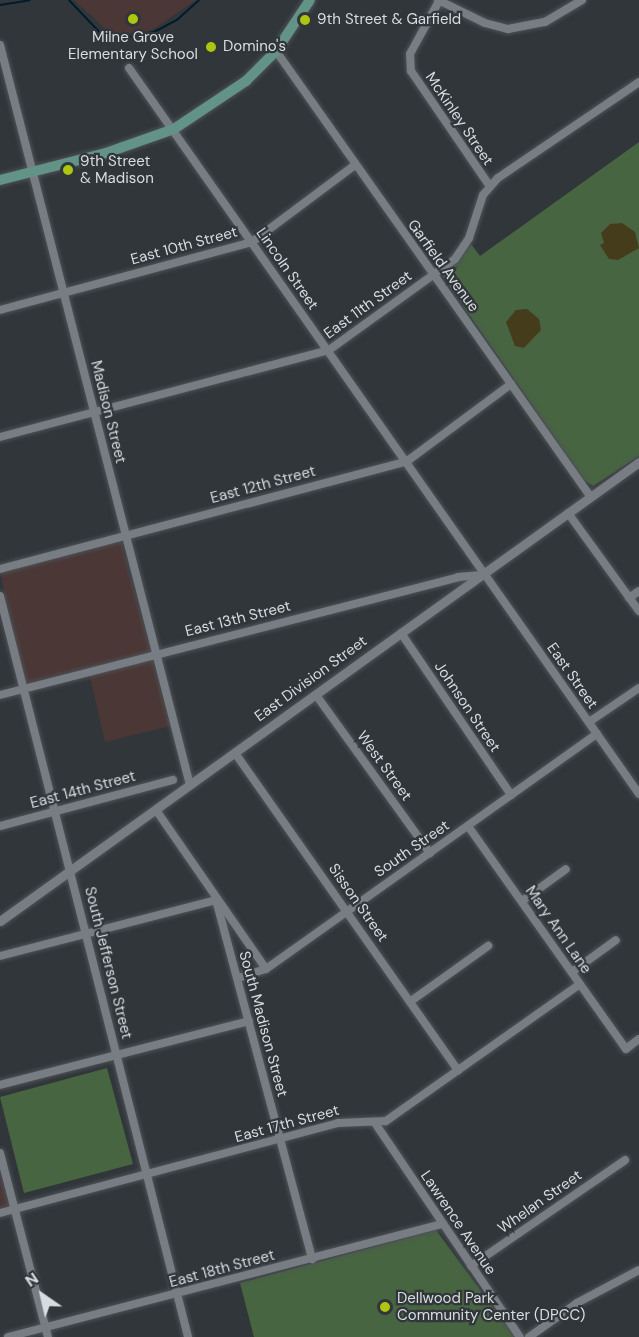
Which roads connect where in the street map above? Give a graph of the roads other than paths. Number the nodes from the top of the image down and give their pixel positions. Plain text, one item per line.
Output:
1 (310, 0) edge
2 (438, 0) edge
3 (582, 0) edge
4 (1, 50) edge
5 (276, 51) junction
6 (129, 68) dead end
7 (639, 81) edge
8 (174, 129) junction
9 (355, 165) junction
10 (31, 172) junction
11 (0, 180) edge
12 (489, 185) junction
13 (252, 242) junction
14 (433, 276) junction
15 (64, 293) junction
16 (0, 310) edge
17 (329, 350) junction
18 (511, 384) junction
19 (95, 412) junction
20 (0, 437) edge
21 (406, 462) junction
22 (639, 462) edge
23 (590, 496) junction
24 (568, 513) junction
25 (124, 535) junction
26 (0, 569) edge
27 (483, 574) junction
28 (639, 591) edge
29 (0, 596) edge
30 (629, 598) junction
31 (639, 611) edge
32 (401, 633) junction
33 (154, 654) junction
34 (639, 688) edge
35 (23, 689) junction
36 (0, 695) edge
37 (316, 695) junction
38 (588, 722) junction
39 (597, 734) junction
40 (235, 753) junction
41 (173, 780) dead end
42 (190, 785) junction
43 (639, 794) edge
44 (511, 795) junction
45 (156, 810) junction
46 (56, 811) junction
47 (0, 826) edge
48 (468, 826) junction
49 (430, 853) junction
50 (72, 868) junction
51 (566, 869) dead end
52 (216, 900) junction
53 (522, 901) junction
54 (347, 911) junction
55 (0, 921) edge
56 (87, 935) junction
57 (616, 940) dead end
58 (488, 946) dead end
59 (0, 956) edge
60 (266, 969) junction
61 (572, 972) junction
62 (238, 978) junction
63 (580, 984) junction
64 (411, 1001) junction
65 (249, 1021) junction
66 (639, 1040) edge
67 (117, 1056) junction
68 (458, 1070) junction
69 (0, 1084) edge
70 (375, 1123) junction
71 (279, 1139) junction
72 (0, 1153) edge
73 (625, 1160) dead end
74 (148, 1175) junction
75 (15, 1209) junction
76 (0, 1213) edge
77 (442, 1224) junction
78 (312, 1259) junction
79 (471, 1266) junction
80 (639, 1270) edge
81 (177, 1295) junction
82 (47, 1334) edge
83 (8, 1337) edge
84 (188, 1337) edge
85 (520, 1337) edge
86 (529, 1337) edge

1 - 5 main road
2 - 3 street
2 - 12 street, McKinley Street
4 - 10 street, Madison Street
5 - 8 main road
5 - 9 street, Garfield Avenue
6 - 8 street, Lincoln Street
7 - 12 street
8 - 10 main road
8 - 13 street, Lincoln Street
9 - 13 street, East 10th Street
9 - 14 street, Garfield Avenue
10 - 11 main road
10 - 15 street, Madison Street
12 - 14 street, East 11th Street
13 - 15 street, East 10th Street
13 - 17 street, Lincoln Street
14 - 17 street, East 11th Street
14 - 18 street, Garfield Avenue
15 - 16 street, East 10th Street
15 - 19 street, Madison Street
17 - 19 street, East 11th Street
17 - 21 street, Lincoln Street
18 - 21 street, East 12th Street
18 - 23 street, Garfield Avenue
19 - 20 street, East 11th Street
19 - 25 street, Madison Street
21 - 25 street, East 12th Street
21 - 27 street, Lincoln Street
22 - 23 street, East Division Street
23 - 24 street, East Division Street
24 - 27 street, East Division Street
24 - 30 street
25 - 26 street, East 12th Street
25 - 33 street, Madison Street
27 - 32 street, East Division Street
27 - 33 street, East 13th Street
27 - 38 street, East Street
28 - 30 street
29 - 35 street, South Jefferson Street
30 - 31 street
32 - 37 street, East Division Street
32 - 44 street, Johnson Street
33 - 35 street, East 13th Street
33 - 42 street, Madison Street
34 - 38 street
35 - 36 street, East 13th Street
35 - 46 street, South Jefferson Street
37 - 40 street, East Division Street
37 - 49 street, West Street
38 - 39 street, East Street
39 - 43 street, East Street
39 - 44 street, South Street
40 - 42 street, East Division Street
40 - 54 street, Sisson Street
41 - 46 street, East 14th Street
42 - 45 street, East Division Street
44 - 48 street, South Street
45 - 50 street, East Division Street
45 - 52 street
46 - 47 street, East 14th Street
46 - 50 street, South Jefferson Street
48 - 49 street, South Street
48 - 53 street, Mary Ann Lane
49 - 54 street, South Street
50 - 55 street, East Division Street
50 - 56 street, South Jefferson Street
51 - 53 street
52 - 56 street
52 - 60 street
52 - 62 street, South Madison Street
53 - 61 street, Mary Ann Lane
54 - 60 street, South Street
54 - 64 street, Sisson Street
56 - 59 street
56 - 67 street, South Jefferson Street
57 - 61 street
58 - 64 street
60 - 62 street, South Street
61 - 63 street, Mary Ann Lane
62 - 65 street, South Madison Street
63 - 66 street, Mary Ann Lane
63 - 68 street, East 17th Street
64 - 68 street, Sisson Street
65 - 67 street
65 - 71 street, South Madison Street
67 - 69 street
67 - 74 street, South Jefferson Street
68 - 70 street, East 17th Street
70 - 71 street, East 17th Street
70 - 77 street, Lawrence Avenue
71 - 74 street, East 17th Street
71 - 78 street, South Madison Street
72 - 75 street
73 - 79 street, Whelan Street
74 - 75 street, East 17th Street
74 - 81 street, South Jefferson Street
75 - 76 street, East 17th Street
75 - 82 street
77 - 78 street, East 18th Street
77 - 79 street, Lawrence Avenue
78 - 81 street, East 18th Street
79 - 85 street, Lawrence Avenue
80 - 86 street
81 - 82 street, East 18th Street
81 - 84 street, South Jefferson Street
82 - 83 street, East 18th Street

